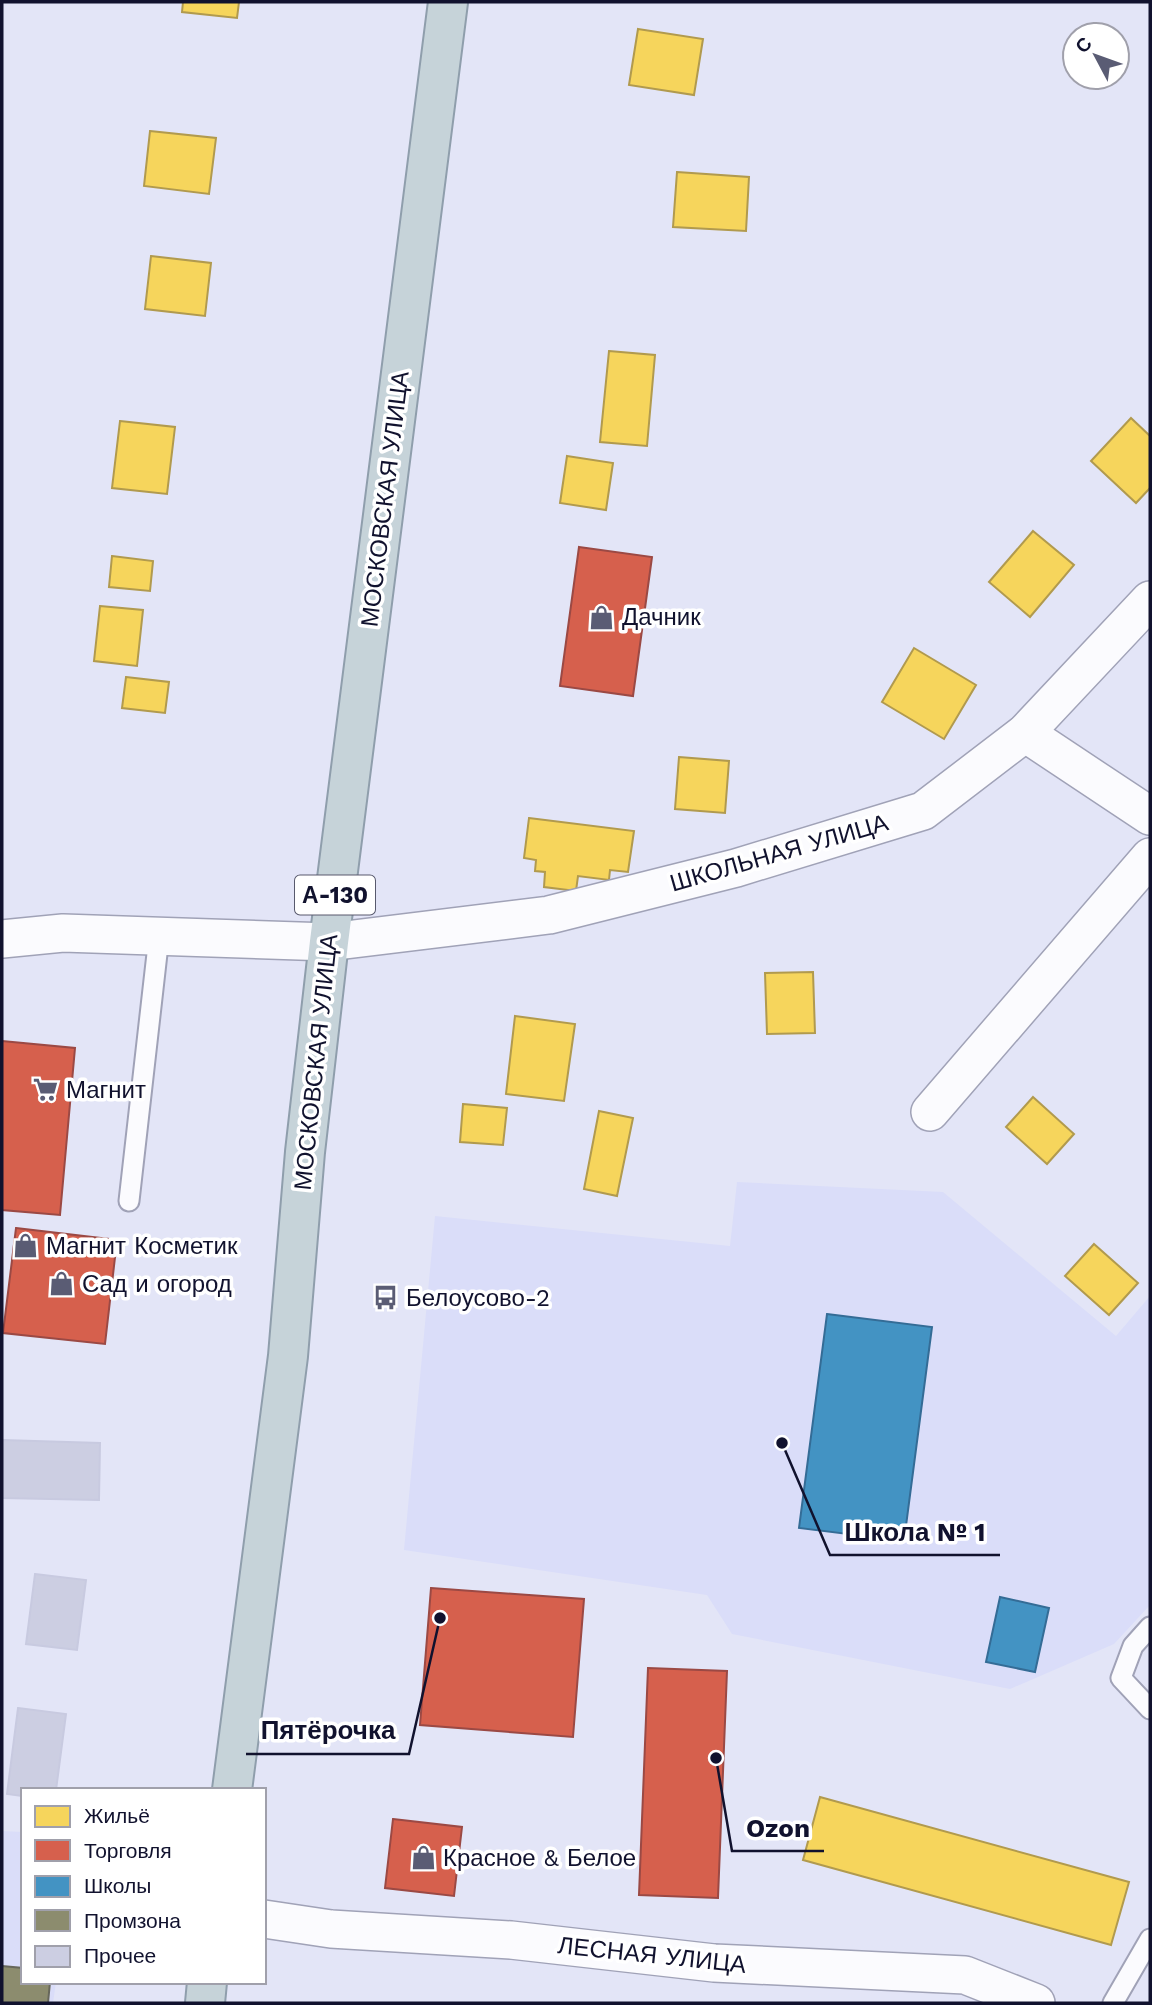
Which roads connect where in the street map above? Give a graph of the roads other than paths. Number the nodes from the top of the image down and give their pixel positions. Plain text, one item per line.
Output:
1 (448, 2) edge
2 (1150, 600) edge
3 (1025, 733) junction
4 (1150, 816) edge
5 (1150, 857) edge
6 (159, 936) junction
7 (2, 939) edge
8 (329, 942) junction
9 (930, 1112) dead end
10 (129, 1201) dead end
11 (1150, 1627) edge
12 (1150, 1709) edge
13 (232, 1788) edge
14 (266, 1919) edge
15 (1150, 1938) edge
16 (207, 1984) edge
17 (205, 2003) edge
18 (1036, 2003) edge
19 (1113, 2003) edge

1 - 8 highway, МОСКОВСКАЯ УЛИЦА / А-130
2 - 3 street, ШКОЛЬНАЯ УЛИЦА
3 - 4 street
3 - 8 street, ШКОЛЬНАЯ УЛИЦА
5 - 9 street
6 - 7 street, ШКОЛЬНАЯ УЛИЦА
6 - 8 street, ШКОЛЬНАЯ УЛИЦА
6 - 10 lane
8 - 13 highway, МОСКОВСКАЯ УЛИЦА / А-130
11 - 12 lane
14 - 18 street, ЛЕСНАЯ УЛИЦА
15 - 19 lane
16 - 17 highway

